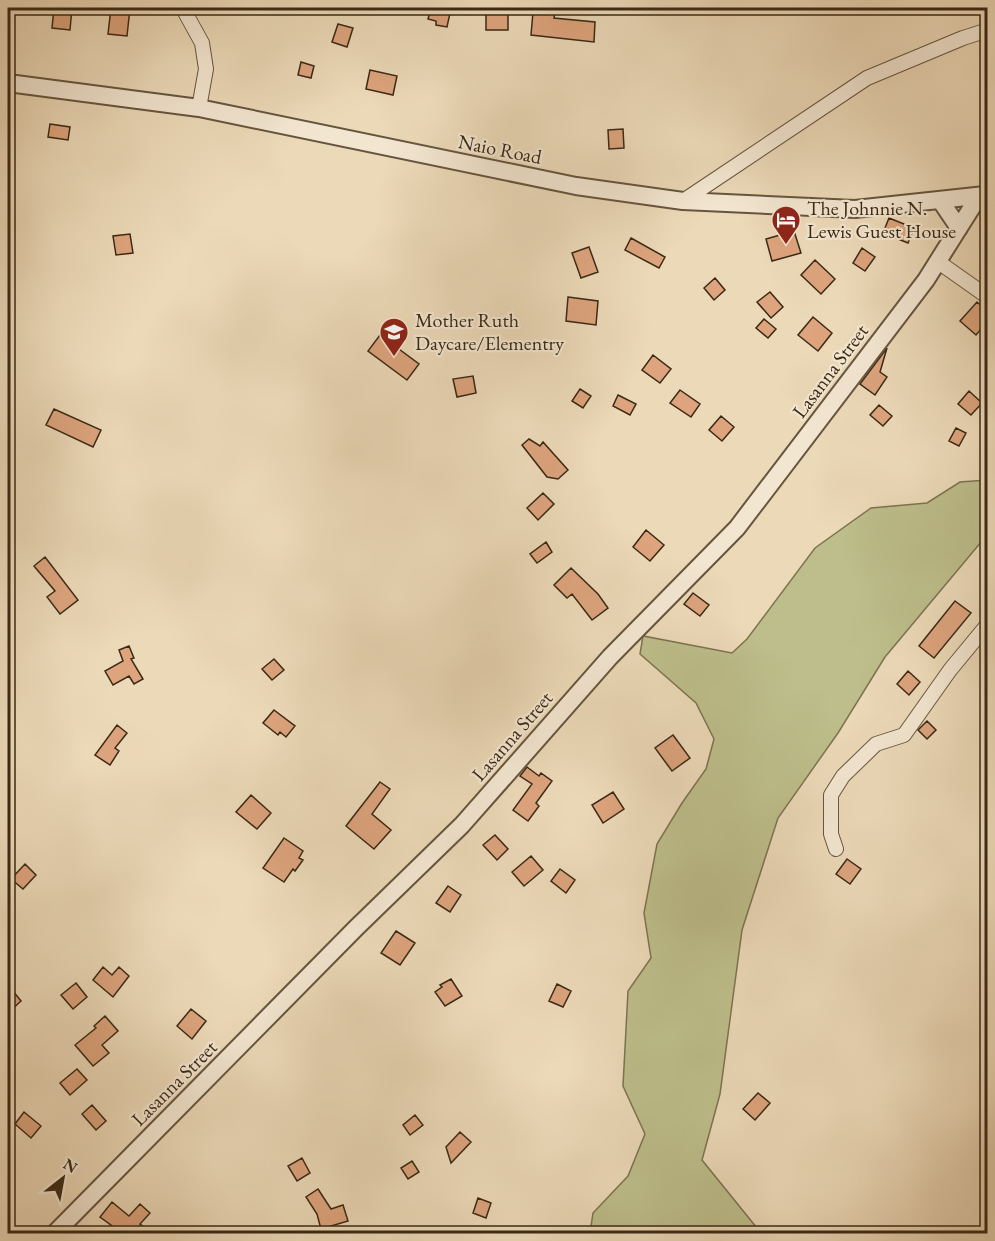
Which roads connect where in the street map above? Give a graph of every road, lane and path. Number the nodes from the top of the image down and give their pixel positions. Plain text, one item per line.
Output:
1 (189, 8) edge
2 (987, 30) edge
3 (8, 83) edge
4 (199, 108) junction
5 (983, 195) edge
6 (940, 200) junction
7 (683, 201) junction
8 (958, 228) junction
9 (937, 261) junction
10 (987, 297) edge
11 (987, 624) edge
12 (836, 849) dead end
13 (54, 1233) edge

1 - 4 street
2 - 7 street
3 - 4 street, Naio Road
4 - 7 street, Naio Road
5 - 6 street, Naio Road
5 - 8 street, Lasanna Street
6 - 7 street, Naio Road
6 - 8 street
8 - 9 street, Lasanna Street
9 - 10 street
9 - 13 street, Lasanna Street
11 - 12 street

